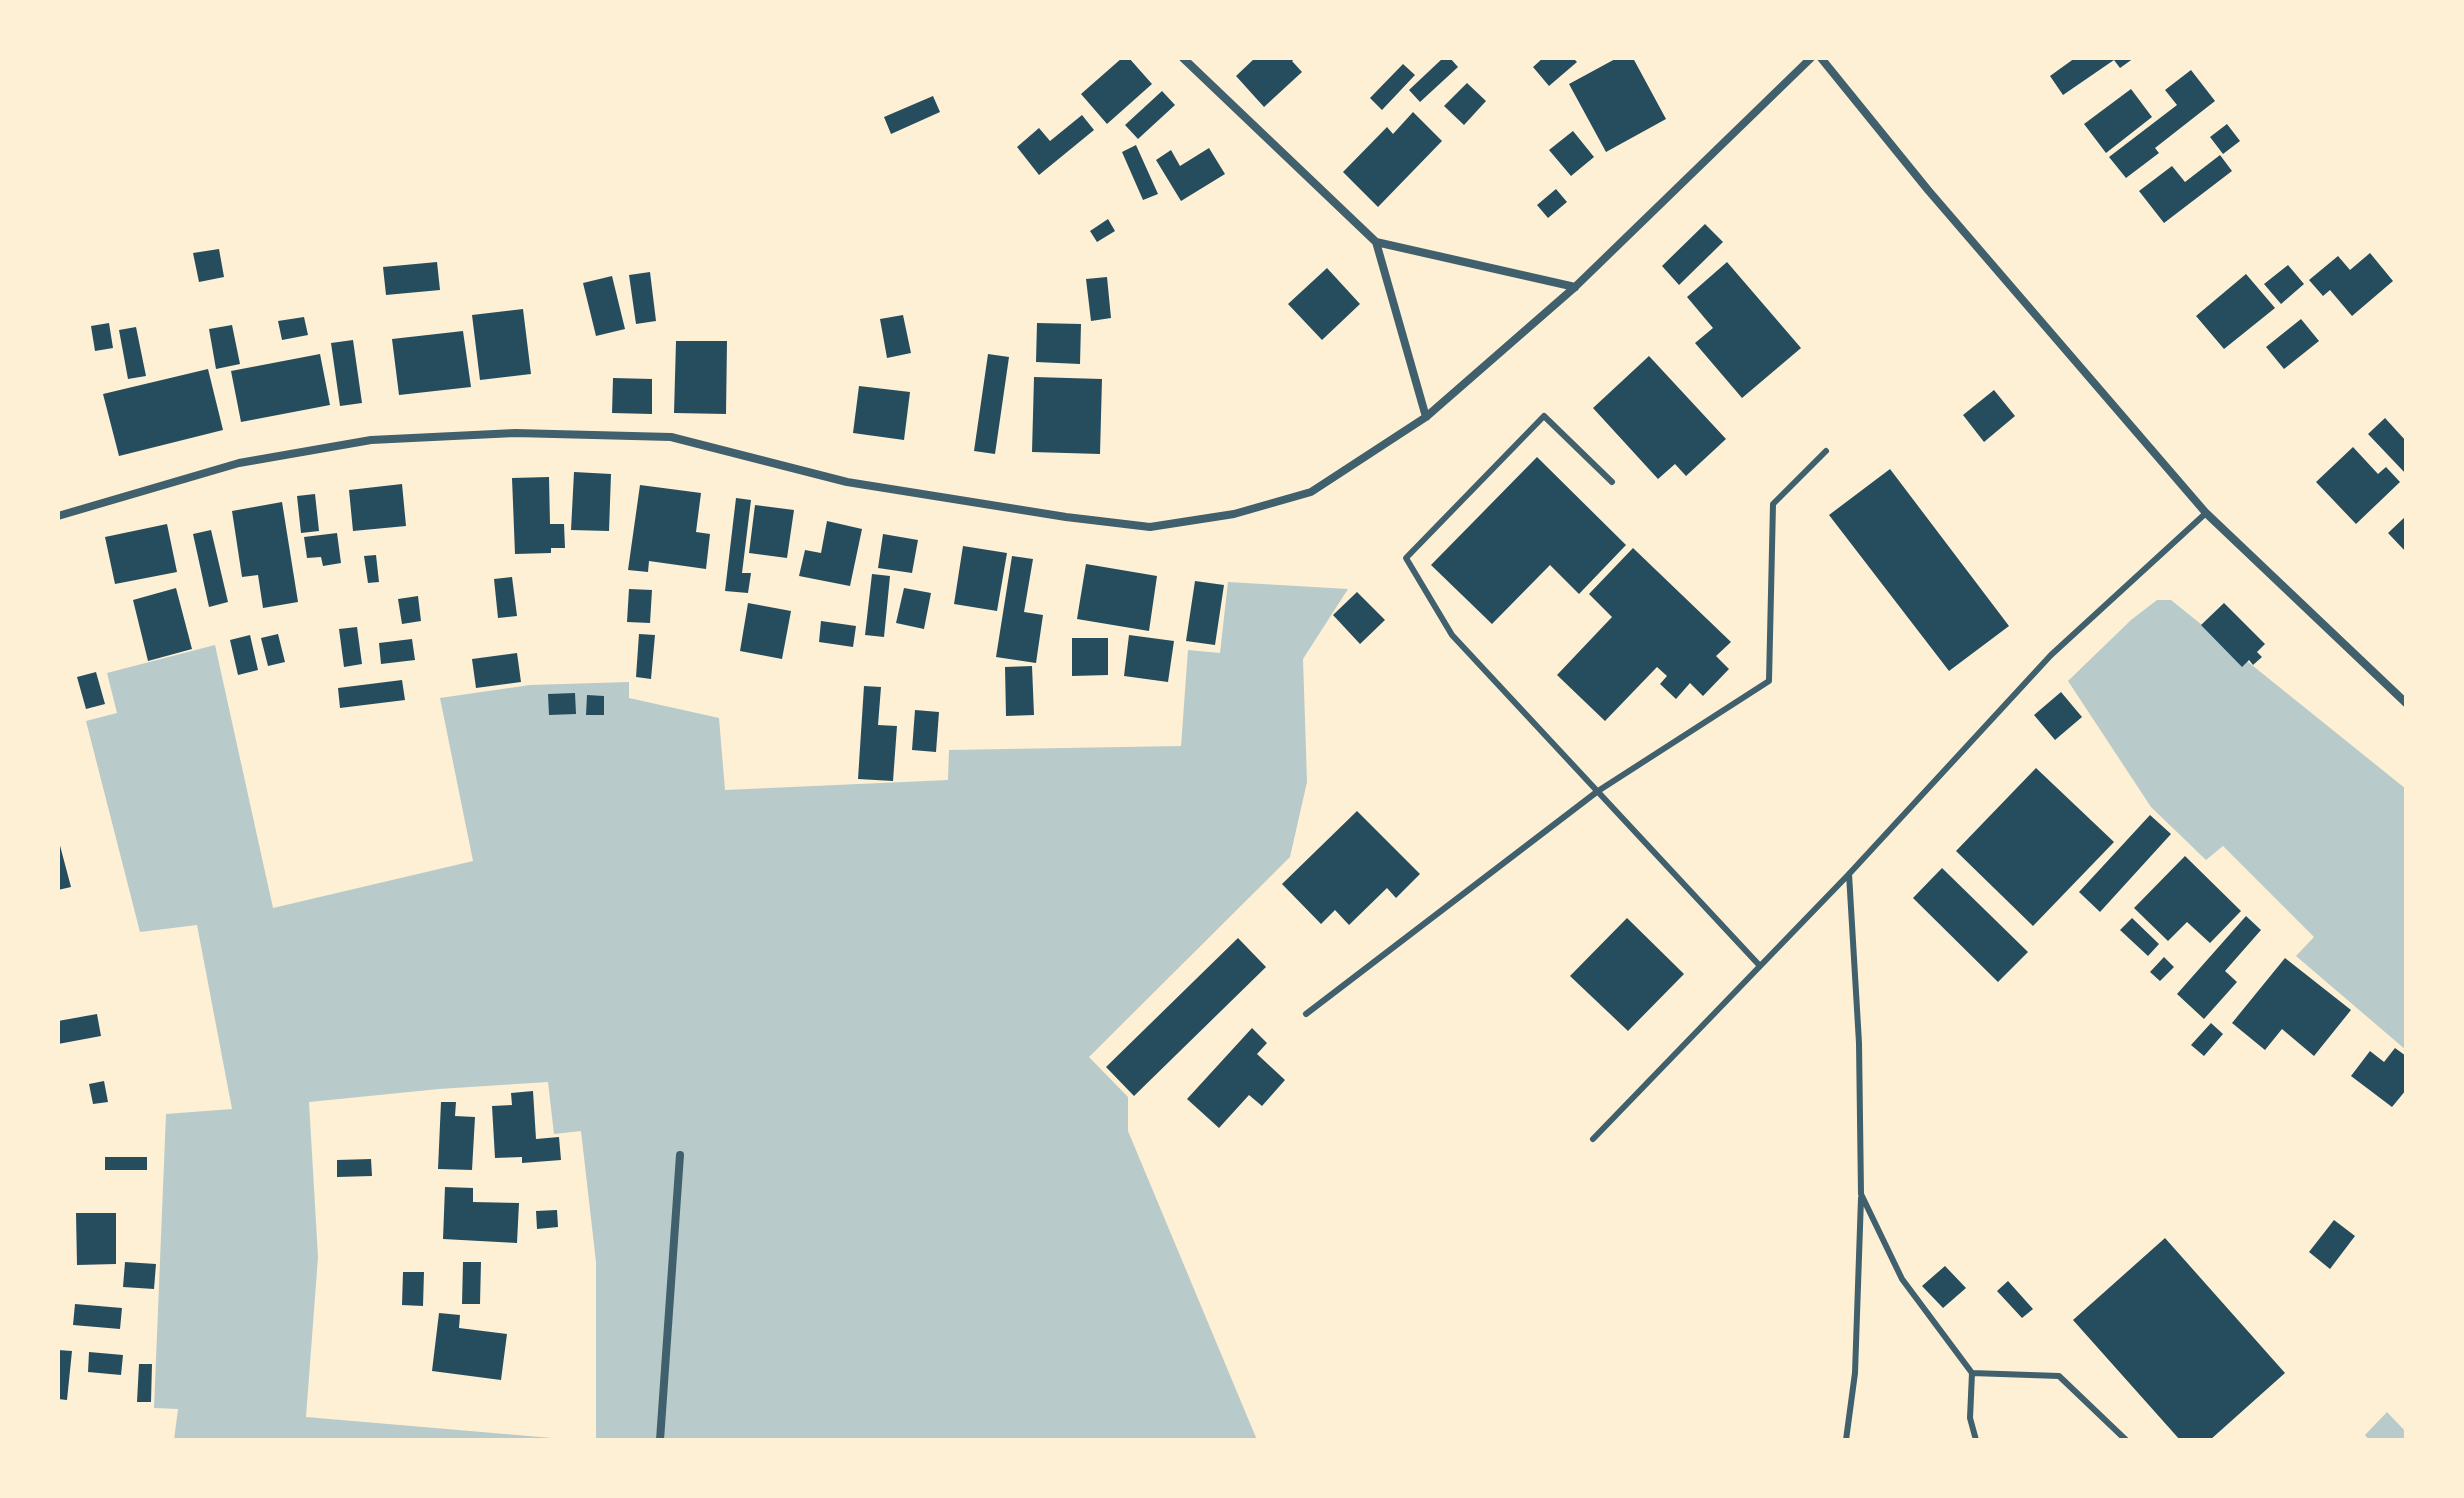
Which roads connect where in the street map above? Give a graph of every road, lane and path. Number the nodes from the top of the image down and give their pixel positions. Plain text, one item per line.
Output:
1 (1183, 58) edge
2 (1811, 58) edge
3 (1821, 58) edge
4 (1376, 242) junction
5 (1575, 287) junction
6 (1426, 417) junction
7 (1826, 451) dead end
8 (1612, 482) dead end
9 (2206, 513) junction
10 (58, 516) edge
11 (2406, 703) edge
12 (1598, 791) junction
13 (1849, 874) junction
14 (1760, 966) junction
15 (1306, 1014) dead end
16 (1593, 1139) dead end
17 (680, 1155) dead end
18 (1861, 1194) junction
19 (1972, 1373) junction
20 (660, 1440) edge
21 (1846, 1440) edge
22 (1976, 1440) edge
23 (2126, 1440) edge

1 - 4 street
2 - 5 street
3 - 9 street
4 - 5 street
4 - 6 street
5 - 6 street
6 - 10 street
7 - 12 lane
8 - 12 lane
9 - 11 street
9 - 13 lane
12 - 14 lane
12 - 15 lane
13 - 14 lane
13 - 18 lane
14 - 16 lane
17 - 20 street
18 - 19 lane
18 - 21 lane
19 - 22 lane
19 - 23 lane

